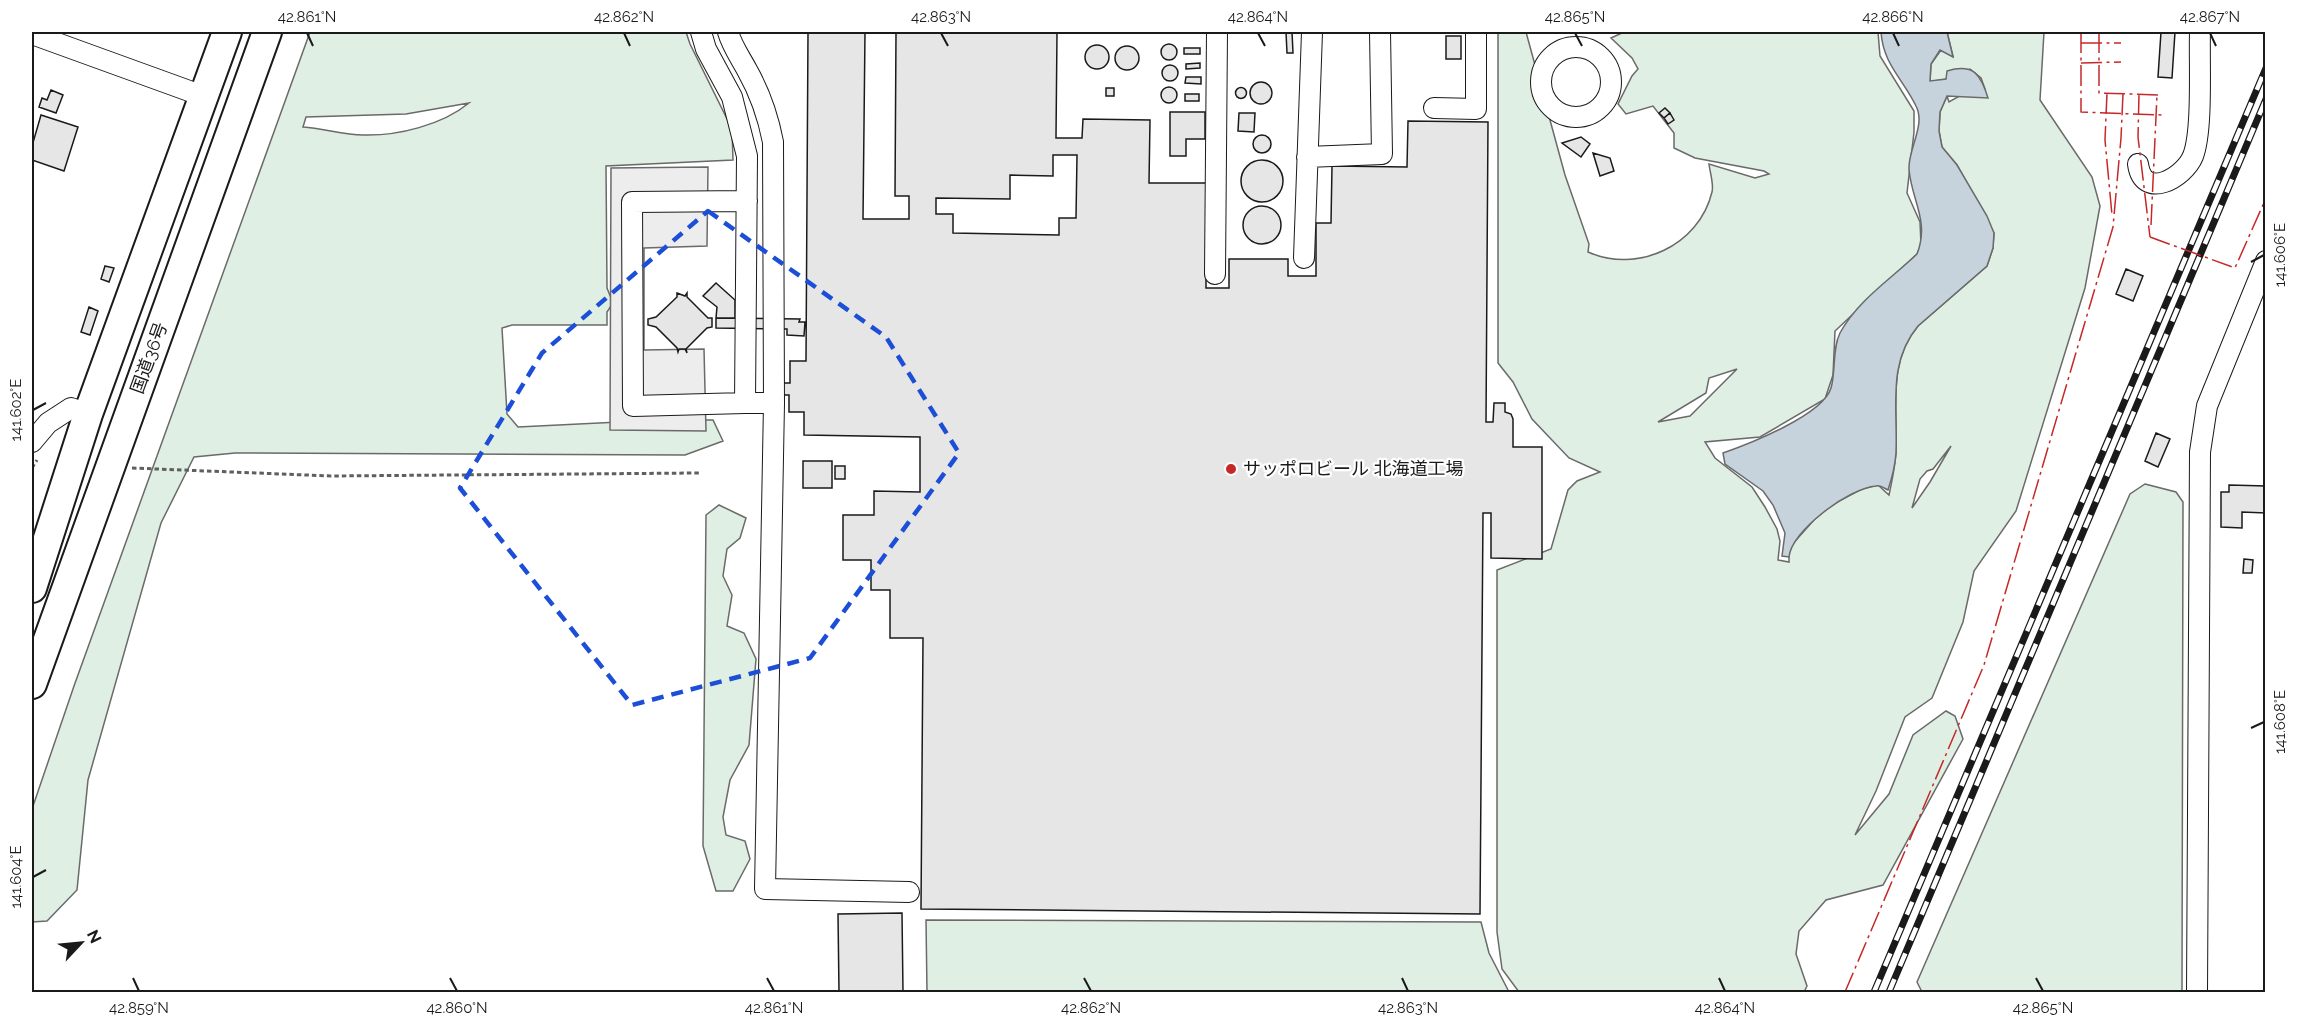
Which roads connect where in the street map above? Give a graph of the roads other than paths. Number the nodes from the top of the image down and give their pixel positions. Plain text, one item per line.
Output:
1 (227, 32) edge
2 (267, 32) edge
3 (701, 32) edge
4 (728, 32) edge
5 (1217, 32) edge
6 (1311, 32) edge
7 (1380, 32) edge
8 (1476, 32) edge
9 (2200, 32) edge
10 (32, 34) edge
11 (203, 96) junction
12 (1434, 108) dead end
13 (1307, 157) junction
14 (2138, 164) dead end
15 (774, 194) junction
16 (747, 198) junction
17 (1304, 258) dead end
18 (2265, 261) edge
19 (1215, 274) dead end
20 (745, 403) junction
21 (774, 403) junction
22 (88, 414) junction
23 (32, 442) edge
24 (32, 588) edge
25 (32, 684) edge
26 (909, 892) dead end
27 (2197, 993) edge

1 - 11 highway
2 - 25 highway, 国道36号
3 - 16 street
4 - 15 street
5 - 19 street
6 - 13 street
7 - 13 street
8 - 12 street
9 - 14 street
10 - 11 street
11 - 22 highway
13 - 17 street
15 - 16 street
15 - 21 street
16 - 20 street
16 - 20 street
18 - 27 street
20 - 21 street
21 - 26 street
22 - 23 street
22 - 24 highway

